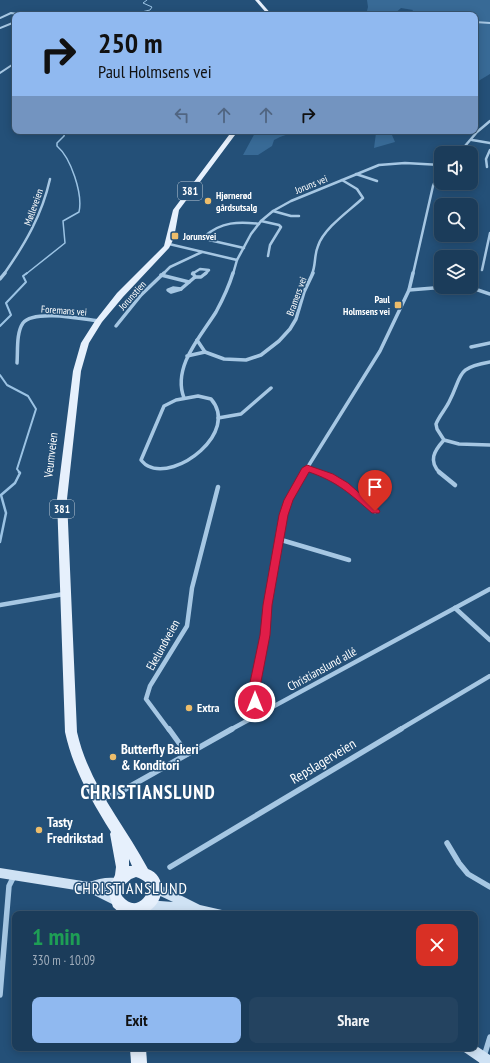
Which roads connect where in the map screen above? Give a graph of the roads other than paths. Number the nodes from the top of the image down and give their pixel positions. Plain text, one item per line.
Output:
1 (257, 0) edge
2 (267, 12) edge
3 (12, 13) edge
4 (0, 18) edge
5 (478, 22) edge
6 (12, 23) edge
7 (490, 23) edge
8 (0, 28) edge
9 (12, 65) edge
10 (0, 73) edge
11 (490, 121) edge
12 (478, 130) edge
13 (233, 134) edge
14 (476, 134) edge
15 (472, 140) junction
16 (490, 143) edge
17 (466, 146) edge
18 (490, 150) edge
19 (434, 165) edge
20 (487, 167) dead end
21 (356, 174) junction
22 (50, 179) dead end
23 (342, 180) junction
24 (377, 181) dead end
25 (434, 184) edge
26 (273, 211) junction
27 (299, 216) dead end
28 (260, 222) junction
29 (490, 233) edge
30 (169, 244) junction
31 (244, 248) junction
32 (202, 252) junction
33 (268, 256) dead end
34 (488, 256) edge
35 (237, 260) junction
36 (482, 270) dead end
37 (161, 275) junction
38 (195, 277) junction
39 (0, 279) edge
40 (189, 282) junction
41 (434, 288) edge
42 (182, 289) dead end
43 (409, 290) junction
44 (478, 290) edge
45 (490, 294) edge
46 (99, 321) junction
47 (116, 326) dead end
48 (196, 340) junction
49 (490, 343) edge
50 (471, 346) dead end
51 (205, 352) junction
52 (187, 356) junction
53 (490, 362) edge
54 (16, 363) dead end
55 (271, 388) dead end
56 (184, 398) junction
57 (218, 418) junction
58 (444, 440) junction
59 (490, 445) edge
60 (307, 468) junction
61 (455, 485) dead end
62 (218, 487) dead end
63 (375, 511) dead end
64 (278, 539) junction
65 (349, 560) dead end
66 (490, 589) edge
67 (64, 594) junction
68 (0, 605) edge
69 (455, 608) junction
70 (490, 640) edge
71 (490, 676) edge
72 (260, 714) junction
73 (187, 754) junction
74 (100, 800) junction
75 (114, 826) junction
76 (447, 843) dead end
77 (170, 866) dead end
78 (143, 872) junction
79 (0, 873) edge
80 (14, 876) junction
81 (119, 880) junction
82 (490, 886) edge
83 (89, 888) junction
84 (156, 888) junction
85 (122, 907) edge
86 (143, 909) edge
87 (201, 910) junction
88 (205, 911) edge
89 (1, 968) edge
90 (0, 995) edge
91 (490, 1038) edge
92 (138, 1051) edge
93 (472, 1051) edge
94 (485, 1061) edge
95 (138, 1063) edge

1 - 2 main road
3 - 4 street
5 - 7 street
6 - 8 street
9 - 10 street
11 - 12 street
13 - 30 main road, 381
14 - 15 street
15 - 16 street
15 - 17 street
18 - 20 street
19 - 21 street, Joruns vei
21 - 23 street, Joruns vei
21 - 24 street
22 - 39 street, Mølleveien
23 - 26 street, Joruns vei
23 - 51 street, Bramers vei
25 - 43 street
26 - 27 street
26 - 28 street, Joruns vei
28 - 31 street, Joruns vei
28 - 31 street
28 - 33 street
29 - 34 street
30 - 32 street
30 - 46 main road, Veumveien / 381
31 - 35 street, Joruns vei
32 - 35 street
32 - 37 street, Jorunstien
34 - 36 street
35 - 48 street, Joruns vei
37 - 40 street, Jorunstien
37 - 47 street, Jorunstien
38 - 38 street
38 - 40 street
40 - 42 street
41 - 43 street
43 - 60 street
44 - 45 street
46 - 54 street, Foremans vei
46 - 67 main road, Veumveien / 381
48 - 51 street
48 - 52 street, Joruns vei
49 - 50 street
51 - 52 street
52 - 56 street, Joruns vei
53 - 58 street
55 - 57 street
56 - 57 street
56 - 57 street
58 - 59 street
58 - 61 street
60 - 63 street
60 - 64 street
62 - 73 street, Ekelundveien
64 - 65 street
64 - 72 street
66 - 69 street, Christianslund allé
67 - 68 street
67 - 74 main road, Veumveien / 381
69 - 70 street
69 - 72 street, Christianslund allé
71 - 77 street, Repslagerveien
72 - 73 street, Christianslund allé
73 - 74 street, Christianslund allé
74 - 75 main road, Veumveien / 381
75 - 78 main road, Veumveien / 381
75 - 81 main road, Veumveien / 381
76 - 82 street
78 - 81 main road
78 - 84 main road, 381
79 - 80 street
80 - 83 street
80 - 89 street
81 - 83 street
81 - 85 main road, 381
83 - 85 street
84 - 86 main road
84 - 87 street
85 - 86 main road
86 - 87 street
87 - 88 street
89 - 90 street
91 - 94 street
92 - 95 main road
93 - 94 street

